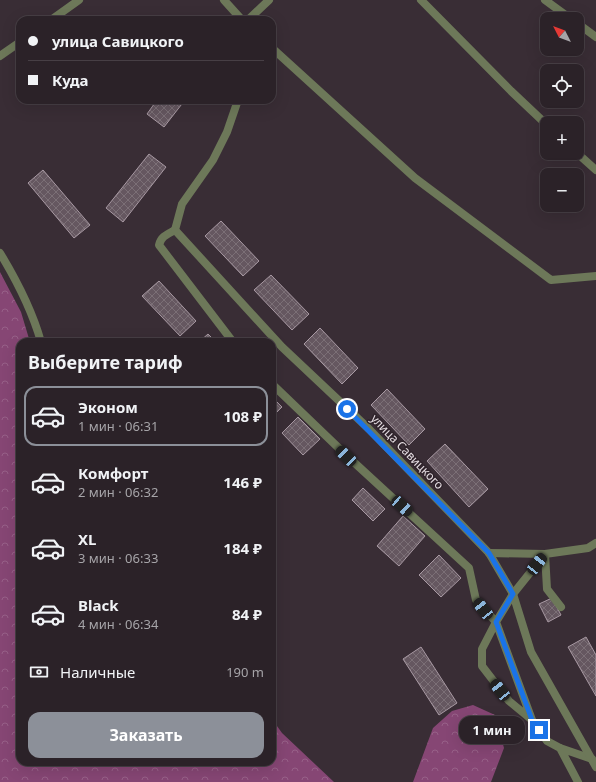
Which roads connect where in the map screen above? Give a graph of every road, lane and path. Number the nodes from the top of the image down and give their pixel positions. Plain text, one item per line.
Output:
1 (79, 0) edge
2 (224, 0) edge
3 (268, 0) edge
4 (421, 0) edge
5 (545, 0) edge
6 (561, 12) edge
7 (57, 16) edge
8 (238, 16) edge
9 (252, 16) edge
10 (584, 28) edge
11 (596, 37) edge
12 (16, 45) edge
13 (276, 52) edge
14 (0, 56) edge
15 (237, 104) edge
16 (540, 118) edge
17 (584, 159) edge
18 (596, 170) edge
19 (176, 230) junction
20 (0, 253) edge
21 (596, 276) edge
22 (40, 338) edge
23 (230, 338) edge
24 (274, 338) edge
25 (276, 340) edge
26 (276, 388) edge
27 (596, 543) edge
28 (489, 553) junction
29 (544, 554) junction
30 (513, 594) junction
31 (561, 607) dead end
32 (496, 622) junction
33 (532, 720) junction
34 (560, 748) junction
35 (594, 763) edge
36 (578, 782) edge

1 - 7 street
2 - 8 street
3 - 9 street
4 - 16 street
5 - 6 street
10 - 11 street
12 - 14 street
13 - 21 street
15 - 19 street
17 - 18 street
19 - 23 street
19 - 24 street, улица Савицкого
20 - 22 street
25 - 28 street, улица Савицкого
26 - 32 street
27 - 29 street
28 - 29 street
28 - 30 street, улица Савицкого
29 - 30 street
29 - 31 street
30 - 32 street
30 - 35 street, улица Савицкого
32 - 33 street
32 - 33 street
33 - 34 street
34 - 35 street
34 - 36 street

